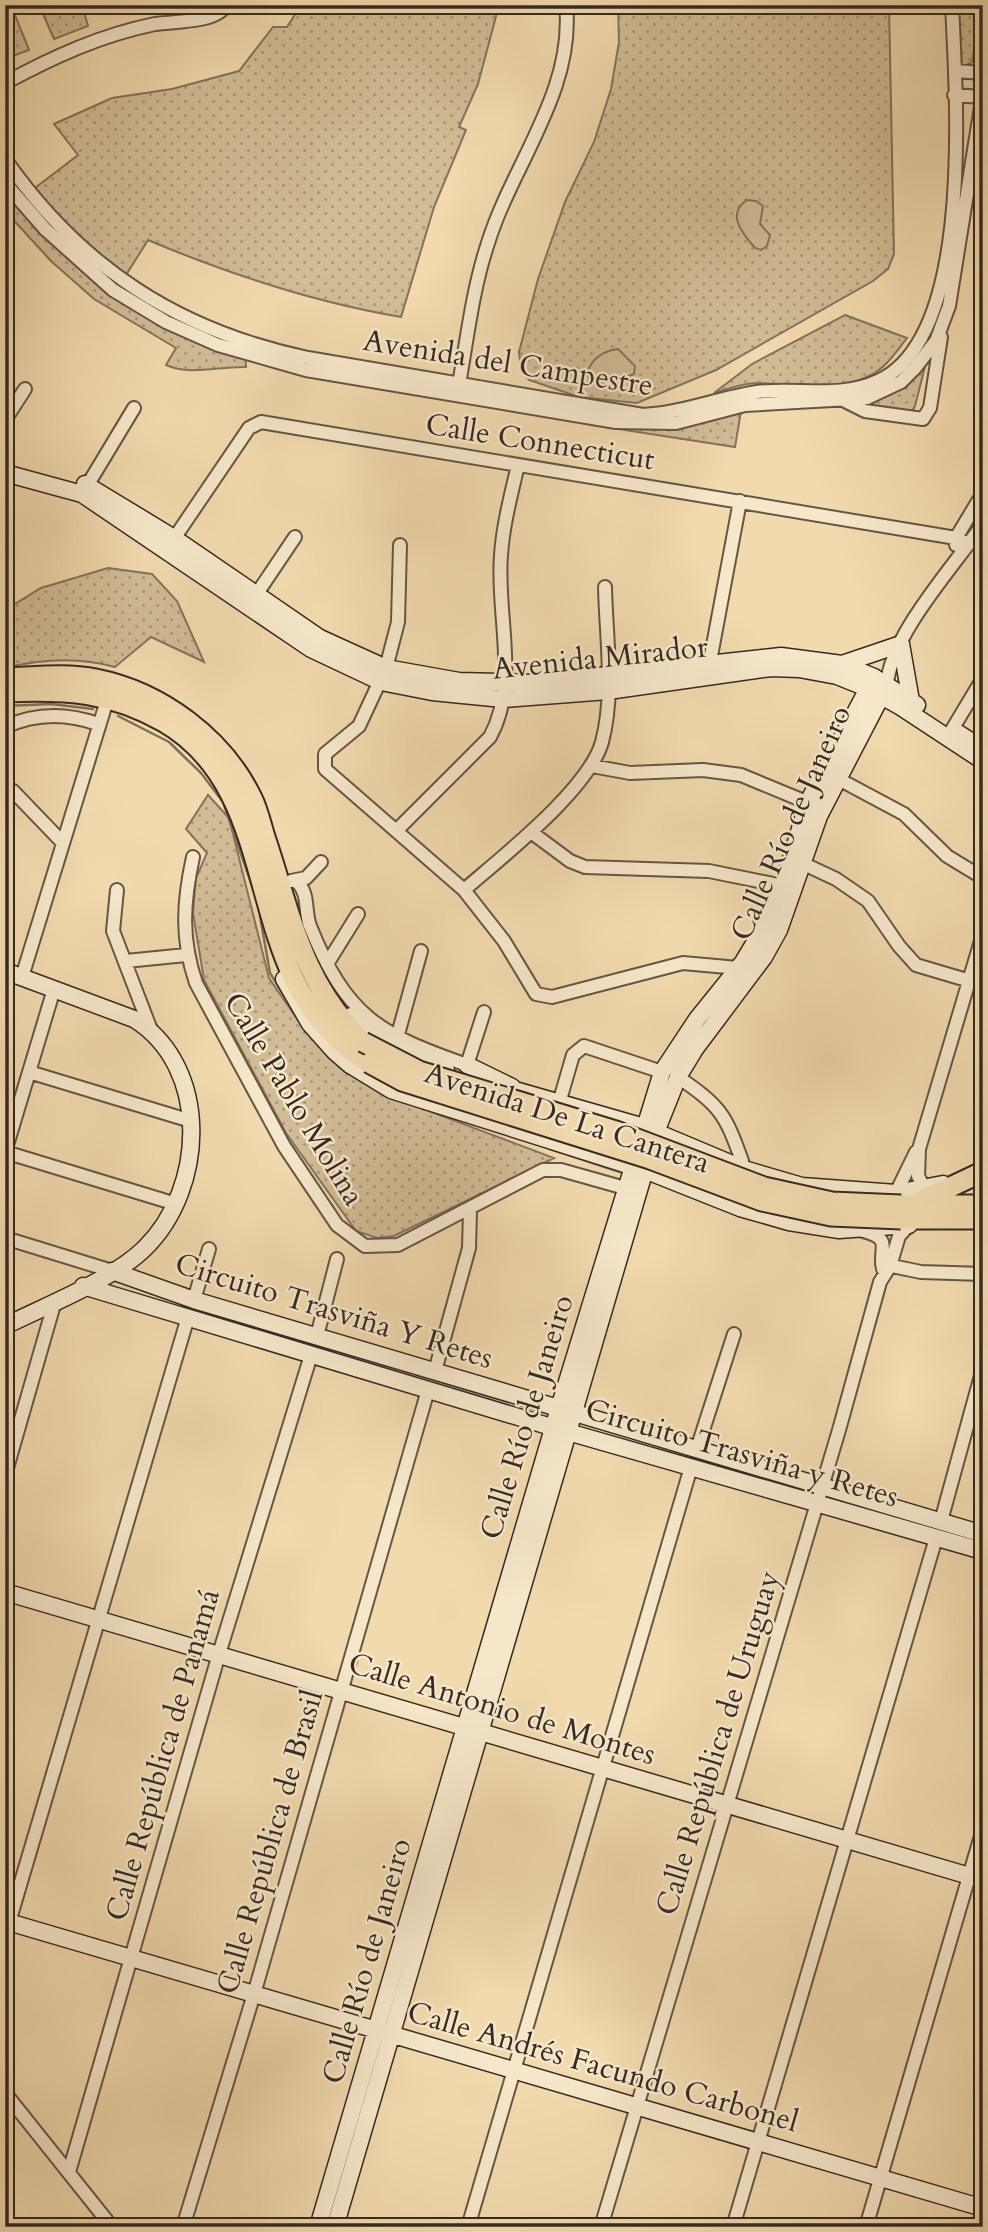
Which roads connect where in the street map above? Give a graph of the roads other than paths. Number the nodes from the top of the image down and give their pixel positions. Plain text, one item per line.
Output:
1 (226, 5) edge
2 (566, 5) edge
3 (952, 5) edge
4 (955, 71) junction
5 (983, 74) edge
6 (5, 83) edge
7 (954, 95) junction
8 (983, 96) edge
9 (5, 159) edge
10 (5, 183) edge
11 (143, 302) junction
12 (943, 305) junction
13 (943, 326) junction
14 (458, 388) junction
15 (25, 389) dead end
16 (824, 397) junction
17 (845, 401) junction
18 (134, 408) dead end
19 (5, 420) edge
20 (5, 463) edge
21 (518, 465) junction
22 (5, 473) edge
23 (85, 489) junction
24 (982, 495) edge
25 (740, 501) junction
26 (983, 524) edge
27 (295, 537) dead end
28 (956, 538) junction
29 (170, 544) junction
30 (970, 544) junction
31 (400, 545) dead end
32 (956, 555) junction
33 (605, 587) dead end
34 (252, 601) junction
35 (901, 644) junction
36 (709, 669) junction
37 (839, 670) junction
38 (383, 675) junction
39 (5, 678) edge
40 (983, 678) edge
41 (607, 683) junction
42 (879, 683) junction
43 (5, 692) edge
44 (504, 692) junction
45 (108, 697) junction
46 (906, 704) junction
47 (860, 720) junction
48 (98, 724) junction
49 (5, 727) edge
50 (950, 734) junction
51 (983, 749) edge
52 (983, 761) edge
53 (592, 766) junction
54 (830, 775) junction
55 (231, 778) junction
56 (5, 788) edge
57 (815, 805) junction
58 (396, 831) junction
59 (531, 832) junction
60 (63, 843) junction
61 (193, 857) dead end
62 (321, 862) dead end
63 (804, 864) junction
64 (983, 878) edge
65 (288, 881) junction
66 (789, 888) junction
67 (117, 890) dead end
68 (464, 890) junction
69 (271, 910) junction
70 (358, 914) dead end
71 (983, 934) edge
72 (296, 935) junction
73 (421, 951) dead end
74 (186, 955) junction
75 (127, 961) junction
76 (327, 964) junction
77 (738, 968) junction
78 (5, 971) edge
79 (22, 977) junction
80 (970, 981) junction
81 (54, 989) junction
82 (484, 1012) dead end
83 (151, 1030) junction
84 (397, 1038) junction
85 (467, 1065) junction
86 (29, 1072) junction
87 (670, 1075) junction
88 (521, 1092) junction
89 (558, 1103) junction
90 (593, 1112) junction
91 (191, 1121) junction
92 (650, 1129) junction
93 (919, 1149) junction
94 (577, 1150) junction
95 (5, 1152) edge
96 (709, 1155) junction
97 (742, 1161) dead end
98 (639, 1168) junction
99 (982, 1173) edge
100 (625, 1188) junction
101 (926, 1189) junction
102 (706, 1195) junction
103 (176, 1204) junction
104 (983, 1205) edge
105 (904, 1209) junction
106 (470, 1210) junction
107 (983, 1219) edge
108 (863, 1231) junction
109 (5, 1238) edge
110 (209, 1249) dead end
111 (337, 1259) dead end
112 (885, 1267) junction
113 (112, 1271) junction
114 (983, 1273) edge
115 (83, 1286) junction
116 (194, 1300) junction
117 (55, 1301) junction
118 (188, 1317) junction
119 (5, 1326) edge
120 (734, 1334) dead end
121 (317, 1336) junction
122 (311, 1355) junction
123 (983, 1368) edge
124 (435, 1371) junction
125 (428, 1390) junction
126 (566, 1410) junction
127 (561, 1430) junction
128 (697, 1449) junction
129 (691, 1467) junction
130 (5, 1475) edge
131 (821, 1486) junction
132 (816, 1503) junction
133 (941, 1521) junction
134 (983, 1534) edge
135 (936, 1538) junction
136 (983, 1551) edge
137 (5, 1592) edge
138 (99, 1619) junction
139 (219, 1654) junction
140 (341, 1690) junction
141 (464, 1727) junction
142 (481, 1732) junction
143 (603, 1768) junction
144 (727, 1805) junction
145 (983, 1829) edge
146 (846, 1840) junction
147 (976, 1878) edge
148 (7, 1926) edge
149 (131, 1958) junction
150 (254, 1994) junction
151 (385, 2032) junction
152 (514, 2070) junction
153 (5, 2093) edge
154 (636, 2106) junction
155 (758, 2142) junction
156 (69, 2172) junction
157 (880, 2178) junction
158 (983, 2208) edge
159 (112, 2227) edge
160 (183, 2227) edge
161 (318, 2227) edge
162 (335, 2227) edge
163 (468, 2227) edge
164 (601, 2227) edge
165 (733, 2227) edge
166 (866, 2227) edge

1 - 6 street
2 - 14 street
3 - 4 street, Avenida del Campestre
4 - 5 street
4 - 7 street, Avenida del Campestre
7 - 8 street
7 - 12 street, Avenida del Campestre
8 - 12 street, Avenida del Campestre
9 - 11 street, Avenida del Campestre
10 - 11 street, Avenida del Campestre
11 - 14 street, Avenida del Campestre
12 - 13 street, Avenida del Campestre
12 - 16 street, Avenida del Campestre
13 - 17 street, Avenida del Campestre
13 - 17 street, Avenida del Campestre
14 - 16 street, Avenida del Campestre
15 - 19 street
16 - 17 street, Avenida del Campestre
18 - 23 street
20 - 23 main road, Avenida Mirador
21 - 25 street, Calle Connecticut
21 - 29 street, Calle Connecticut
21 - 44 street
22 - 23 main road, Avenida Mirador
23 - 29 main road, Avenida Mirador
24 - 28 street
25 - 28 street, Calle Connecticut
25 - 36 street
26 - 30 street, Calle Río de Janeiro
27 - 34 street
28 - 30 street, Calle Connecticut
28 - 32 street
29 - 34 main road, Avenida Mirador
30 - 32 street, Calle Río de Janeiro
31 - 38 street
32 - 35 street, Calle Río de Janeiro
33 - 41 street
34 - 38 main road, Avenida Mirador
35 - 37 main road
35 - 42 street, Calle Río de Janeiro
35 - 46 main road
36 - 37 main road, Avenida Mirador
36 - 41 main road, Avenida Mirador
37 - 42 main road, Avenida Mirador
37 - 47 main road
38 - 44 main road, Avenida Mirador
38 - 58 street
39 - 55 main road, Avenida De La Cantera
40 - 50 street
41 - 44 main road, Avenida Mirador
41 - 53 street
42 - 46 main road, Avenida Mirador
42 - 47 main road, Calle Río de Janeiro
43 - 45 main road, Avenida De La Cantera
44 - 58 street
45 - 48 street
45 - 55 main road, Avenida De La Cantera
46 - 47 main road
46 - 50 main road, Avenida Mirador
47 - 54 main road, Calle Río de Janeiro
48 - 49 street
48 - 60 street
50 - 51 main road, Avenida Mirador
50 - 52 main road, Avenida Mirador
53 - 57 street
53 - 59 street
54 - 57 main road, Calle Río de Janeiro
54 - 64 street
55 - 65 main road, Avenida De La Cantera
55 - 69 main road, Avenida De La Cantera
56 - 60 street
57 - 63 main road, Calle Río de Janeiro
57 - 66 main road, Calle Río de Janeiro
58 - 68 street
59 - 66 street
59 - 68 street
60 - 79 street
61 - 74 street, Calle Pablo Molina
62 - 65 street
63 - 66 main road, Calle Río de Janeiro
63 - 80 street
65 - 72 main road, Avenida De La Cantera
65 - 76 street
66 - 77 main road, Calle Río de Janeiro
66 - 87 main road, Calle Río de Janeiro
67 - 75 street
68 - 77 street
69 - 94 main road, Avenida De La Cantera
69 - 105 main road, Avenida De La Cantera, bridge
70 - 76 street
71 - 80 street
72 - 88 main road, Avenida De La Cantera
72 - 105 main road, Avenida De La Cantera, bridge
73 - 84 street
74 - 75 street
74 - 106 street, Calle Pablo Molina
75 - 83 street
76 - 84 street
77 - 87 main road, Calle Río de Janeiro
78 - 79 main road
79 - 81 main road
80 - 93 street
81 - 83 main road
81 - 86 street
82 - 85 street
83 - 91 main road
84 - 85 street
85 - 88 main road
86 - 91 street
86 - 95 street
87 - 89 street
87 - 92 main road, Calle Río de Janeiro
87 - 97 street
88 - 89 main road, Avenida De La Cantera
89 - 90 main road, Avenida De La Cantera
90 - 92 main road, Avenida De La Cantera
90 - 94 main road
91 - 103 main road
92 - 96 main road, Avenida De La Cantera
92 - 98 main road, Calle Río de Janeiro
93 - 101 street
93 - 105 street, Calle República de Uruguay
94 - 98 main road, Avenida De La Cantera
95 - 103 street
96 - 102 main road
96 - 105 main road, Avenida De La Cantera
98 - 100 main road, Calle Río de Janeiro
98 - 102 main road, Avenida De La Cantera
98 - 126 main road, Calle Río de Janeiro
99 - 101 main road, Avenida De La Cantera
99 - 105 main road
100 - 106 street, Calle Pablo Molina
100 - 126 main road, Calle Río de Janeiro
101 - 105 main road, Avenida De La Cantera
102 - 108 main road, Avenida De La Cantera
103 - 113 main road
104 - 105 main road, Avenida De La Cantera
105 - 107 main road, Avenida De La Cantera
105 - 108 main road, Avenida De La Cantera
105 - 112 street, Calle República de Uruguay
106 - 124 street
108 - 112 street
109 - 113 street
110 - 116 street
111 - 121 street
112 - 114 street
112 - 131 street, Calle República de Uruguay
113 - 115 main road
113 - 116 main road, Circuito Trasviña Y Retes
115 - 117 main road
115 - 118 main road, Circuito Trasviña y Retes
116 - 121 main road, Circuito Trasviña Y Retes
117 - 119 main road
117 - 130 street
118 - 122 main road, Circuito Trasviña y Retes
118 - 138 street
120 - 128 street
121 - 124 main road, Circuito Trasviña Y Retes
122 - 125 main road, Circuito Trasviña y Retes
122 - 139 street, Calle República de Panamá
123 - 133 street
124 - 126 main road, Circuito Trasviña Y Retes
125 - 127 main road, Circuito Trasviña y Retes
125 - 140 street, Calle República de Brasil
126 - 127 main road, Calle Río de Janeiro
126 - 128 main road, Circuito Trasviña Y Retes
127 - 129 main road, Circuito Trasviña y Retes
127 - 141 main road, Calle Río de Janeiro
127 - 142 main road, Calle Río de Janeiro
128 - 131 main road, Circuito Trasviña Y Retes
129 - 132 main road, Circuito Trasviña y Retes
129 - 143 street
131 - 132 street, Calle República de Uruguay
131 - 133 main road, Circuito Trasviña Y Retes
132 - 135 main road, Circuito Trasviña y Retes
132 - 144 street, Calle República de Uruguay
133 - 134 main road, Circuito Trasviña Y Retes
135 - 136 main road, Circuito Trasviña y Retes
135 - 146 street
137 - 138 main road, Calle Antonio de Montes
138 - 139 main road, Calle Antonio de Montes
138 - 148 street
139 - 140 main road, Calle Antonio de Montes
139 - 149 street, Calle República de Panamá
140 - 141 main road, Calle Antonio de Montes
140 - 150 street, Calle República de Brasil
141 - 142 main road, Calle Antonio de Montes
141 - 151 main road, Calle Río de Janeiro
142 - 143 main road, Calle Antonio de Montes
142 - 151 main road, Calle Río de Janeiro
143 - 144 main road, Calle Antonio de Montes
143 - 152 street
144 - 146 main road, Calle Antonio de Montes
144 - 154 street, Calle República de Uruguay
145 - 147 street
146 - 147 main road, Calle Antonio de Montes
146 - 155 street
147 - 157 street
148 - 149 main road, Calle Andrés Facundo Carbonel
149 - 150 main road, Calle Andrés Facundo Carbonel
149 - 156 street, Calle República de Panamá
150 - 151 main road, Calle Andrés Facundo Carbonel
150 - 160 street, Calle República de Brasil
151 - 152 main road, Calle Andrés Facundo Carbonel
151 - 161 main road, Calle Río de Janeiro
151 - 162 main road, Calle Río de Janeiro
152 - 154 main road, Calle Andrés Facundo Carbonel
152 - 163 street
153 - 156 street
154 - 155 main road, Calle Andrés Facundo Carbonel
154 - 164 street, Calle República de Uruguay
155 - 157 main road, Calle Andrés Facundo Carbonel
155 - 165 street
156 - 159 street
157 - 158 main road, Calle Andrés Facundo Carbonel
157 - 166 street

